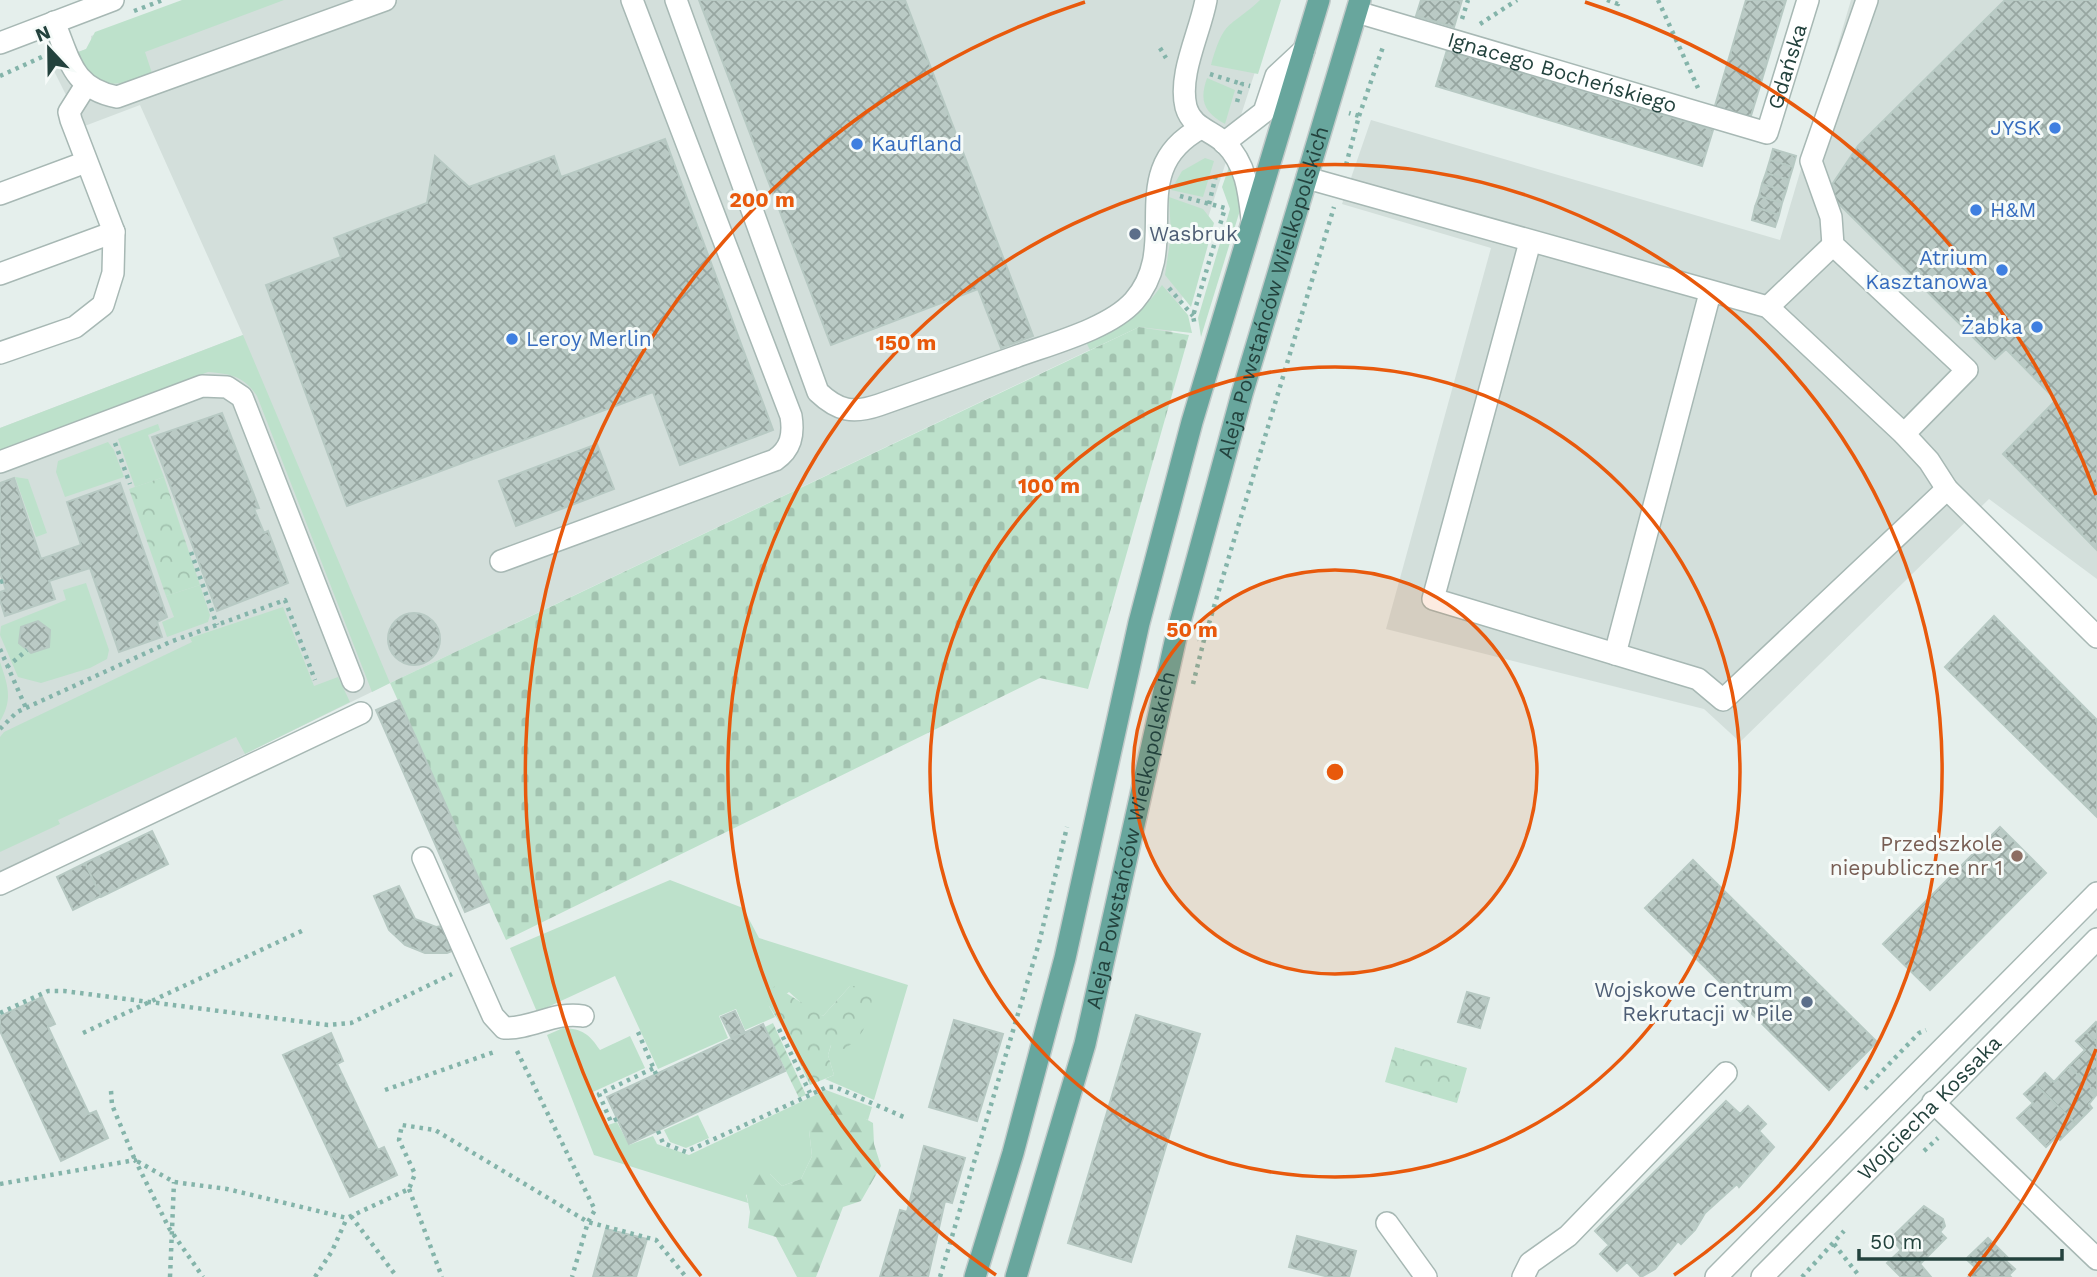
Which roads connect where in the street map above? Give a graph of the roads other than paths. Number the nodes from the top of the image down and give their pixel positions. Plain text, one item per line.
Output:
1 (113, 0) edge
2 (385, 0) edge
3 (632, 0) edge
4 (676, 0) edge
5 (1319, 0) edge
6 (1808, 0) edge
7 (1867, 0) edge
8 (1207, 1) edge
9 (1358, 6) edge
10 (54, 22) junction
11 (0, 43) edge
12 (1304, 50) junction
13 (86, 85) junction
14 (1201, 128) junction
15 (1767, 133) joint
16 (1224, 143) junction
17 (86, 162) junction
18 (1307, 178) junction
19 (0, 194) edge
20 (1252, 219) junction
21 (114, 232) junction
22 (1530, 242) junction
23 (1833, 245) junction
24 (0, 274) edge
25 (1710, 293) junction
26 (1768, 307) junction
27 (0, 354) edge
28 (1904, 434) junction
29 (0, 462) edge
30 (1947, 489) junction
31 (501, 561) dead end
32 (2097, 637) edge
33 (1615, 654) junction
34 (353, 681) dead end
35 (361, 713) dead end
36 (423, 858) dead end
37 (0, 884) edge
38 (2097, 893) edge
39 (2097, 939) edge
40 (583, 1016) dead end
41 (1726, 1073) dead end
42 (1933, 1102) junction
43 (1387, 1223) dead end
44 (2097, 1259) edge
45 (1721, 1275) edge
46 (975, 1277) edge
47 (1016, 1277) edge
48 (1426, 1277) edge
49 (1523, 1277) edge
50 (1762, 1277) edge

1 - 10 street
2 - 13 street
3 - 31 street
4 - 14 street
5 - 12 main road, Aleja Powstańców Wielkopolskich
6 - 15 street, Gdańska
7 - 23 street
8 - 14 street
9 - 15 street, Ignacego Bocheńskiego
9 - 18 main road, Aleja Powstańców Wielkopolskich
10 - 11 street
10 - 13 street
12 - 16 street
12 - 20 main road, Aleja Powstańców Wielkopolskich
13 - 17 street
14 - 16 street
16 - 20 street
17 - 19 street
17 - 21 street
18 - 22 street
18 - 47 main road, Aleja Powstańców Wielkopolskich
20 - 46 main road, Aleja Powstańców Wielkopolskich
21 - 24 street
21 - 27 street
22 - 25 street
22 - 33 street
23 - 26 street
23 - 28 street
25 - 26 street
25 - 33 street
26 - 28 street
28 - 30 street
29 - 34 street
30 - 32 street
30 - 33 street
35 - 37 street
36 - 40 street
38 - 45 street
39 - 42 street, Wojciecha Kossaka
41 - 49 street
42 - 44 street
42 - 50 street, Wojciecha Kossaka
43 - 48 street

